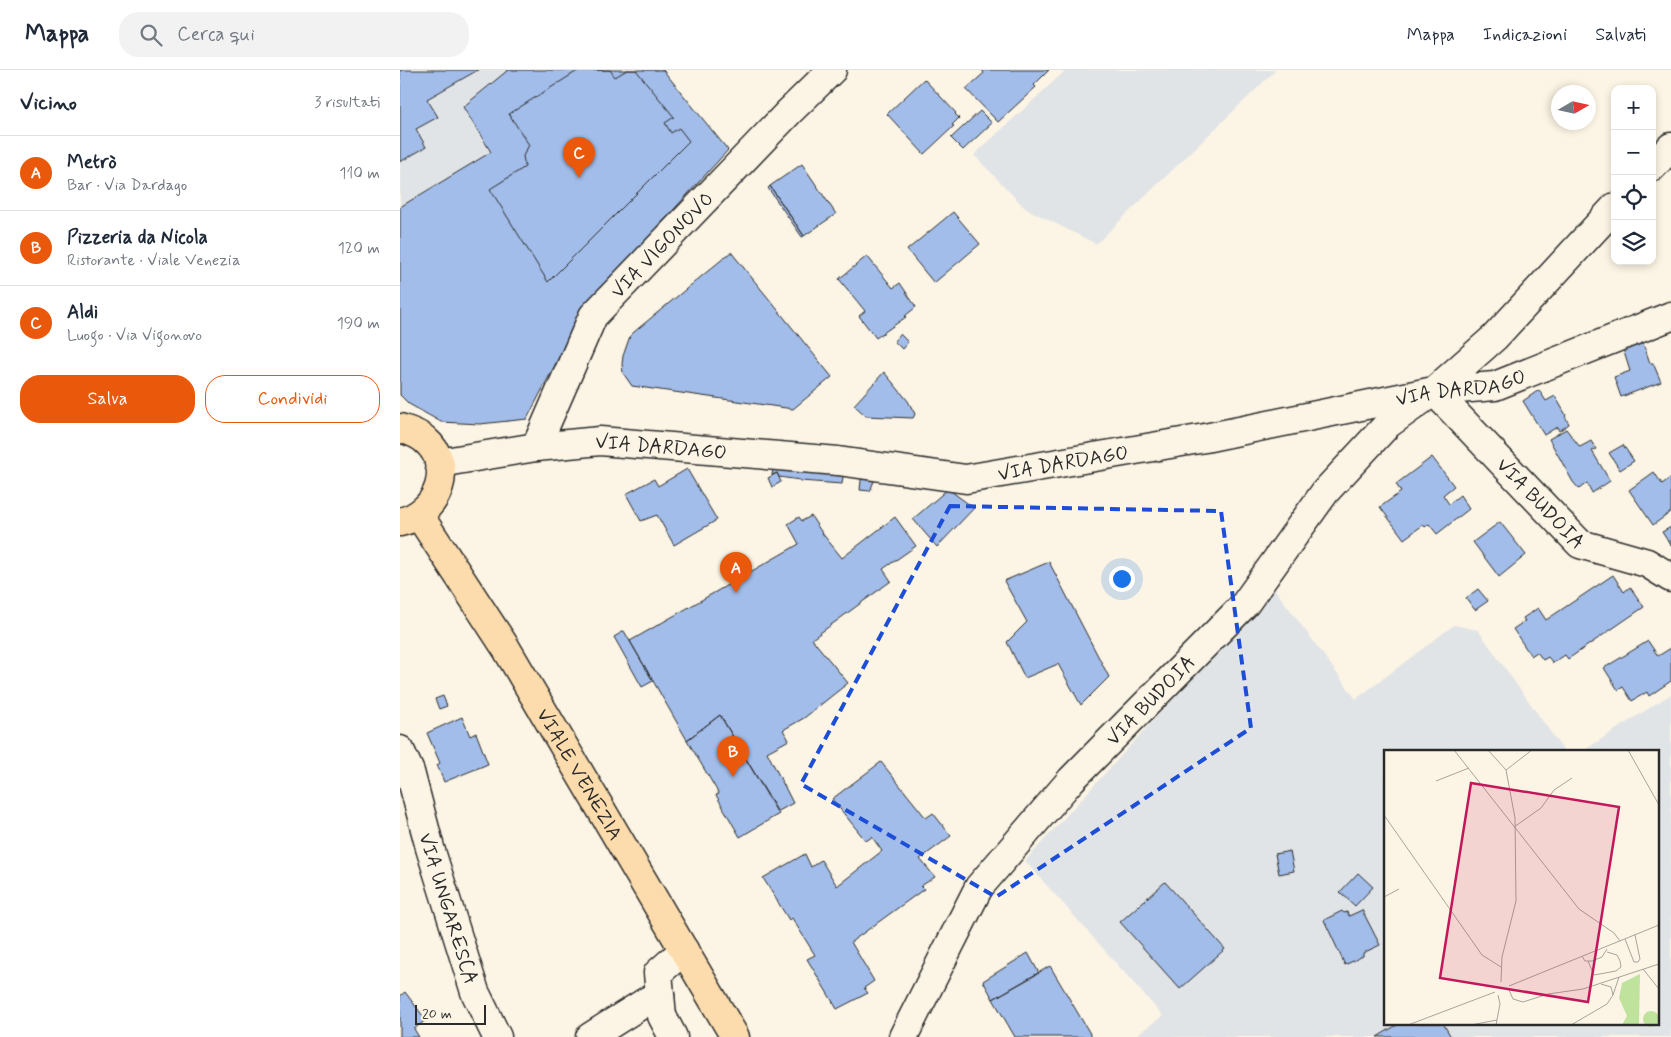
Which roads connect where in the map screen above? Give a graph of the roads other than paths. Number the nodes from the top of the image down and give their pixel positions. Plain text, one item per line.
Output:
1 (832, 70) edge
2 (1671, 147) edge
3 (1656, 163) edge
4 (1611, 211) edge
5 (1671, 316) edge
6 (1434, 391) junction
7 (400, 428) edge
8 (536, 447) junction
9 (439, 463) junction
10 (410, 518) edge
11 (1671, 578) edge
12 (400, 750) edge
13 (684, 950) junction
14 (660, 996) junction
15 (497, 1037) edge
16 (590, 1037) edge
17 (673, 1037) edge
18 (735, 1037) edge
19 (903, 1037) edge

1 - 8 street, VIA VIGONOVO
2 - 3 street
4 - 6 street, VIA BUDOIA
5 - 6 street, VIA DARDAGO
6 - 8 street, VIA DARDAGO
6 - 11 street, VIA BUDOIA
6 - 19 street, VIA BUDOIA
7 - 9 main road, VIALE VENEZIA
8 - 9 street, VIA DARDAGO
9 - 10 main road, VIALE VENEZIA
10 - 13 main road, VIALE VENEZIA
12 - 15 street, VIA UNGARESCA
13 - 14 street
13 - 18 main road, VIALE VENEZIA
14 - 16 street
14 - 17 street

